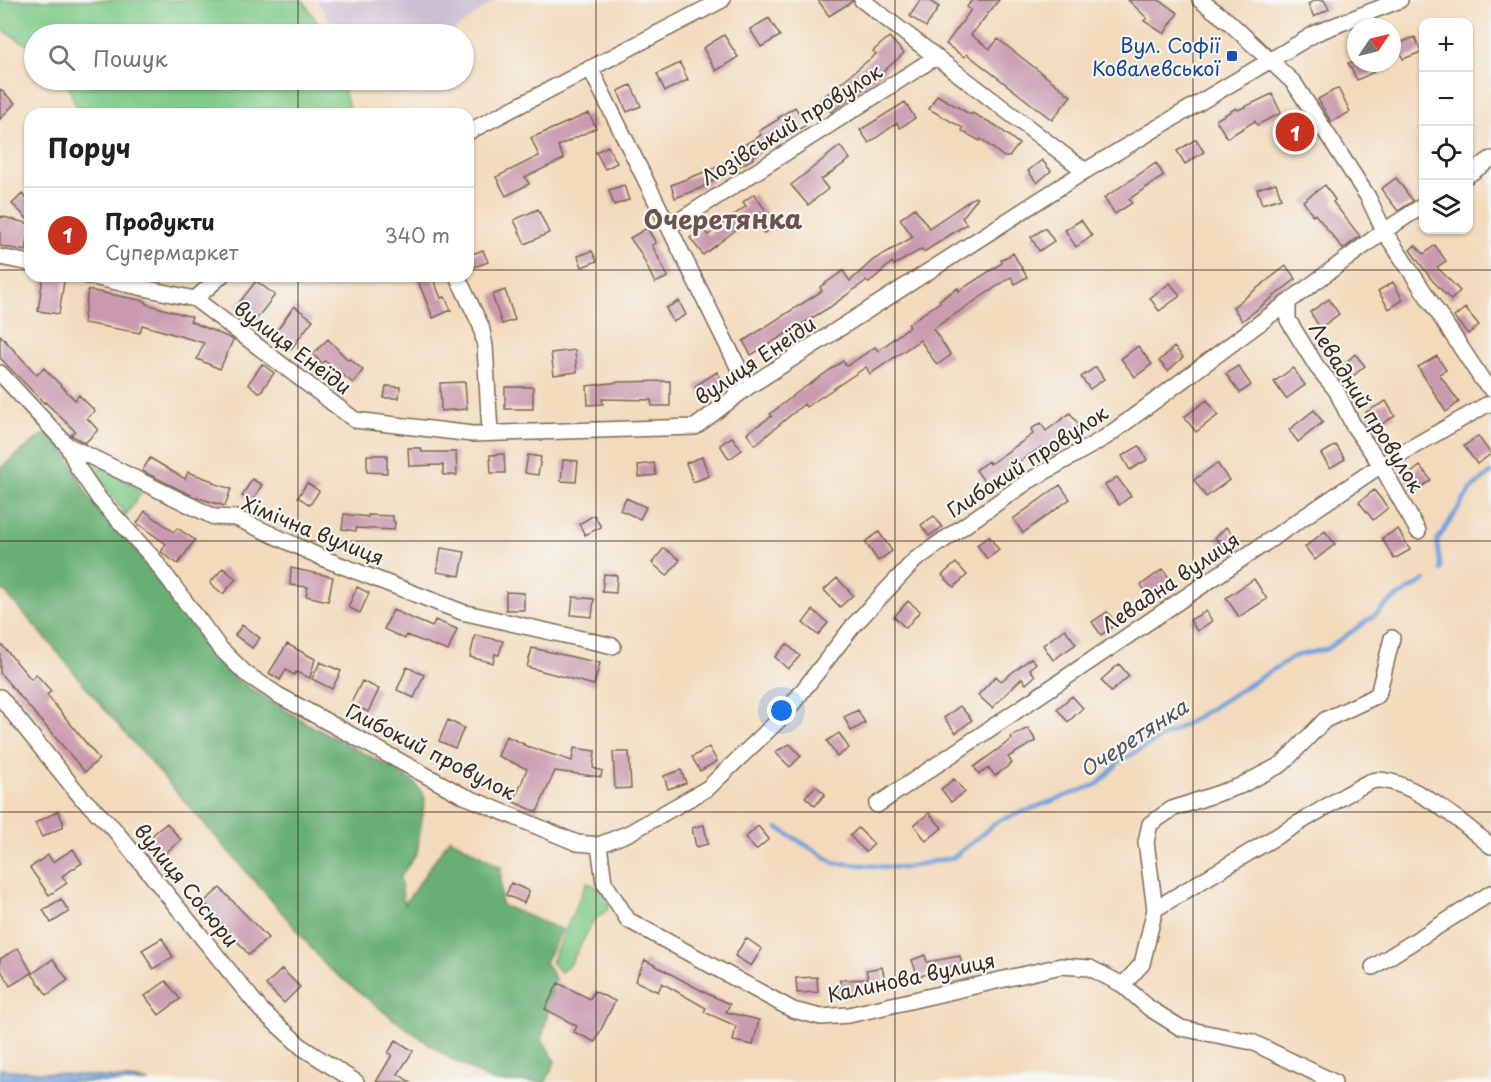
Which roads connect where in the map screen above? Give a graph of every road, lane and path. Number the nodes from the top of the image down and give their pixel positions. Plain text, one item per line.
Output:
1 (722, 0) edge
2 (862, 0) edge
3 (1200, 0) edge
4 (1400, 0) edge
5 (1380, 3) edge
6 (936, 57) junction
7 (1270, 61) junction
8 (590, 68) junction
9 (474, 129) edge
10 (1491, 159) edge
11 (1085, 171) junction
12 (1473, 171) edge
13 (1419, 208) edge
14 (669, 227) junction
15 (1384, 231) junction
16 (0, 256) edge
17 (24, 262) edge
18 (116, 282) edge
19 (214, 282) edge
20 (460, 282) edge
21 (195, 299) junction
22 (1288, 304) junction
23 (0, 373) edge
24 (748, 387) junction
25 (1491, 388) edge
26 (1491, 404) edge
27 (490, 433) junction
28 (67, 445) junction
29 (1381, 465) junction
30 (1418, 531) dead end
31 (1392, 638) dead end
32 (613, 646) dead end
33 (0, 697) edge
34 (877, 805) dead end
35 (599, 844) junction
36 (1491, 846) edge
37 (1491, 893) edge
38 (1155, 909) junction
39 (1373, 967) dead end
40 (1123, 985) junction
41 (356, 1082) edge
42 (1334, 1082) edge

1 - 8 street
2 - 6 street
3 - 7 street
4 - 5 street, вулиця Енеїди
5 - 7 street, вулиця Енеїди
6 - 11 street
6 - 14 street, Лозівський провулок
7 - 11 street, вулиця Енеїди
7 - 15 street
8 - 9 street
8 - 14 street
10 - 12 street
11 - 24 street, вулиця Енеїди
13 - 15 street, Глибокий провулок
14 - 24 street
15 - 22 street, Глибокий провулок
15 - 25 street
16 - 17 street
18 - 21 street, вулиця Енеїди
19 - 21 street
20 - 27 street
21 - 27 street, вулиця Енеїди
22 - 29 street, Левадний провулок
22 - 35 street, Глибокий провулок
23 - 28 street, Хімічна вулиця
24 - 27 street, вулиця Енеїди
26 - 29 street, Левадна вулиця
28 - 32 street, Хімічна вулиця
28 - 35 street, Глибокий провулок
29 - 30 street, Левадний провулок
29 - 34 street, Левадна вулиця
31 - 38 street
33 - 41 street, вулиця Сосюри
35 - 40 street, Калинова вулиця
36 - 38 street
37 - 39 street
38 - 40 street
40 - 42 street, Калинова вулиця

